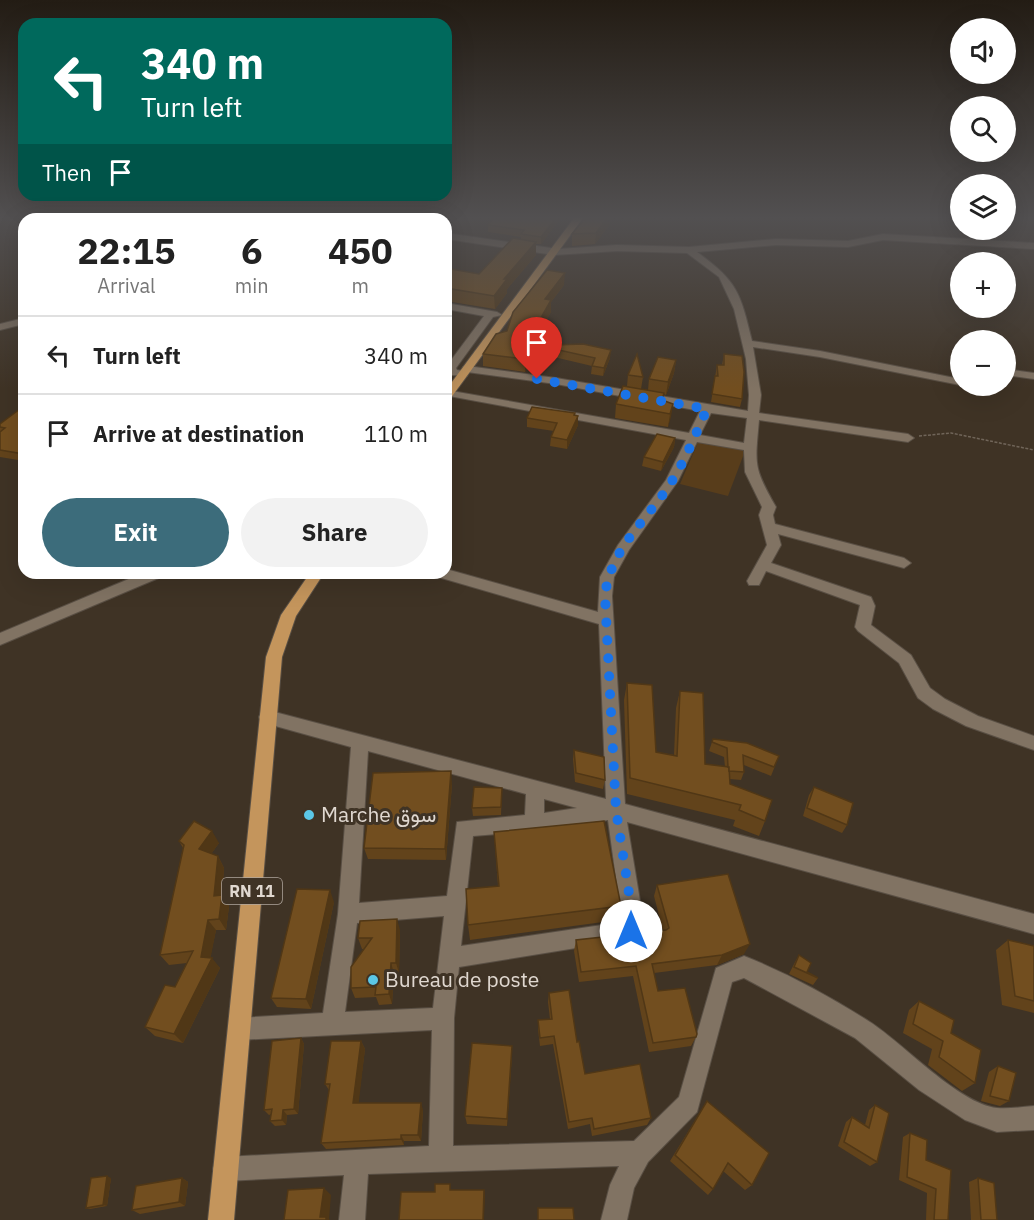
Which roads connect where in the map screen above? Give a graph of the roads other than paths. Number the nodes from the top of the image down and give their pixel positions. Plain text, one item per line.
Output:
1 (537, 275) edge
2 (720, 275) edge
3 (452, 307) edge
4 (490, 314) junction
5 (506, 317) junction
6 (18, 322) edge
7 (0, 327) edge
8 (747, 343) junction
9 (452, 365) edge
10 (452, 370) edge
11 (463, 374) junction
12 (1016, 374) edge
13 (452, 375) edge
14 (1034, 376) edge
15 (950, 380) edge
16 (452, 388) edge
17 (452, 396) edge
18 (707, 409) junction
19 (752, 417) junction
20 (695, 438) junction
21 (908, 438) road end
22 (750, 448) junction
23 (769, 527) junction
24 (904, 563) dead end
25 (763, 565) junction
26 (452, 576) edge
27 (140, 579) edge
28 (313, 579) edge
29 (754, 581) dead end
30 (606, 620) junction
31 (0, 639) edge
32 (267, 717) junction
33 (360, 740) junction
34 (1034, 743) edge
35 (535, 789) junction
36 (616, 810) junction
37 (534, 823) junction
38 (455, 906) junction
39 (348, 914) junction
40 (1034, 924) edge
41 (449, 958) junction
42 (443, 1018) junction
43 (332, 1024) junction
44 (239, 1029) junction
45 (1034, 1118) edge
46 (639, 1153) junction
47 (441, 1158) junction
48 (357, 1162) junction
49 (225, 1168) junction
50 (221, 1220) edge
51 (352, 1220) edge
52 (614, 1220) edge

1 - 5 main road
2 - 8 street
3 - 4 street
4 - 5 street
4 - 9 street
5 - 11 main road
6 - 7 street
8 - 15 street
8 - 19 street
10 - 11 street
11 - 13 street
11 - 16 main road
11 - 18 street
12 - 14 street
17 - 20 street
18 - 19 street
18 - 20 street
19 - 21 street
19 - 22 street
20 - 22 street
20 - 30 street
22 - 23 street
23 - 24 street
23 - 25 street
25 - 29 street
25 - 34 street
26 - 30 street
27 - 31 street
28 - 32 main road, RN 11
30 - 36 street
32 - 33 street
32 - 44 main road, RN 11
33 - 35 street
33 - 39 street
35 - 36 street
35 - 37 street
36 - 37 street
36 - 40 street
36 - 41 street
37 - 38 street
38 - 39 street
38 - 41 street
39 - 43 street
41 - 42 street
42 - 43 street
42 - 47 street
43 - 44 street
44 - 49 main road, RN 11
45 - 46 street
46 - 47 street
46 - 52 street
47 - 48 street
48 - 49 street
48 - 51 street
49 - 50 main road, RN 11

